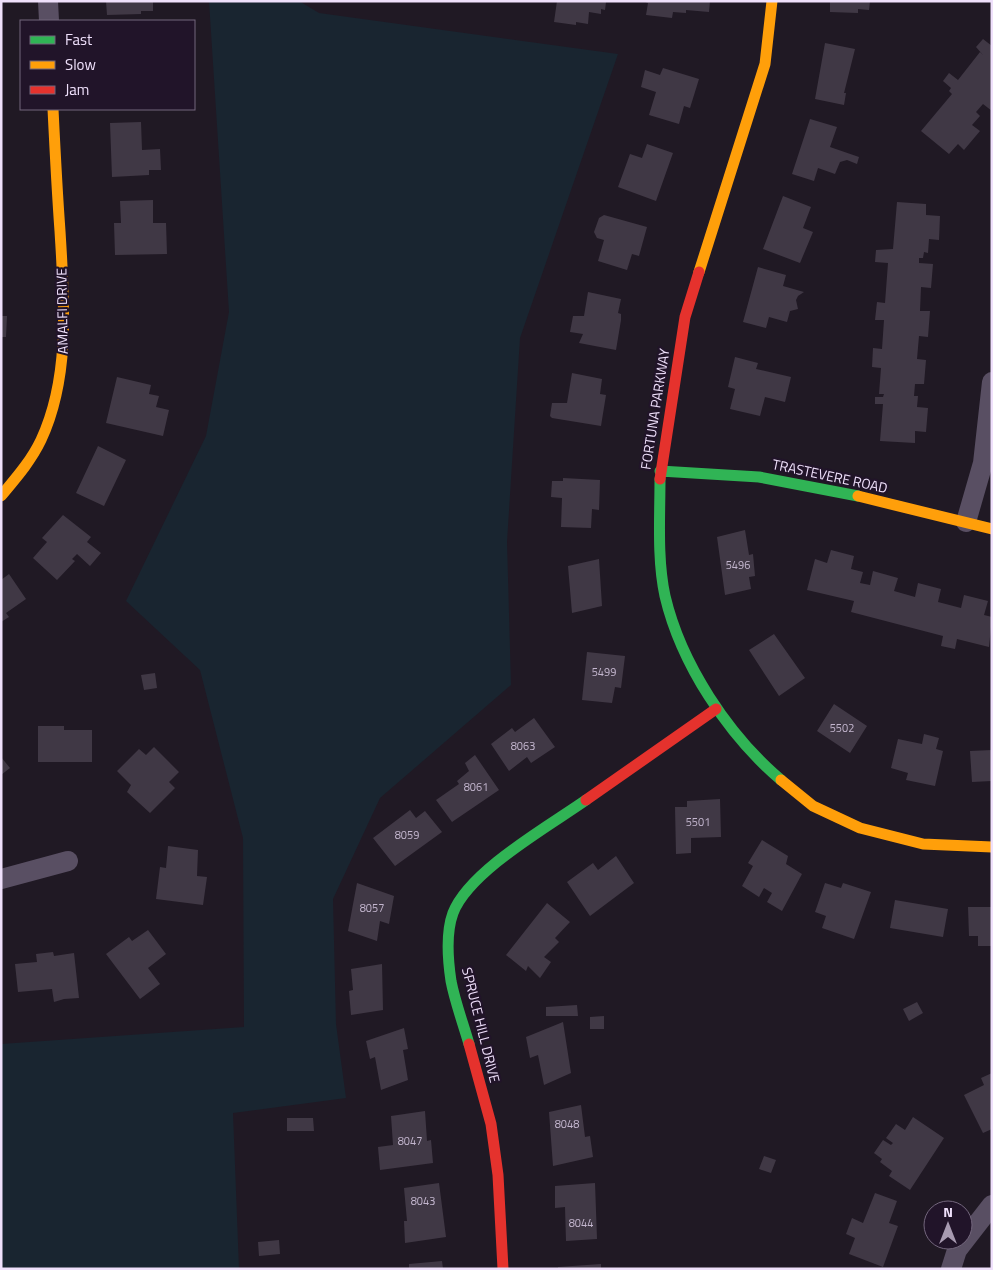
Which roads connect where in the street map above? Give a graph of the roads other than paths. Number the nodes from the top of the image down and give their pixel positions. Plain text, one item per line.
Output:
1 (48, 1) edge
2 (772, 1) edge
3 (49, 20) edge
4 (54, 110) edge
5 (992, 382) edge
6 (660, 471) junction
7 (1, 496) edge
8 (966, 522) junction
9 (992, 529) edge
10 (716, 709) junction
11 (992, 847) edge
12 (68, 861) dead end
13 (1, 879) edge
14 (992, 1205) edge
15 (503, 1269) edge
16 (951, 1269) edge

1 - 3 street
2 - 6 street, FORTUNA PARKWAY
4 - 7 street, AMALFI DRIVE
5 - 8 street
6 - 8 street, TRASTEVERE ROAD
6 - 10 street, FORTUNA PARKWAY
8 - 9 street, TRASTEVERE ROAD
10 - 11 street, FORTUNA PARKWAY
10 - 15 street, SPRUCE HILL DRIVE
12 - 13 street
14 - 16 street

